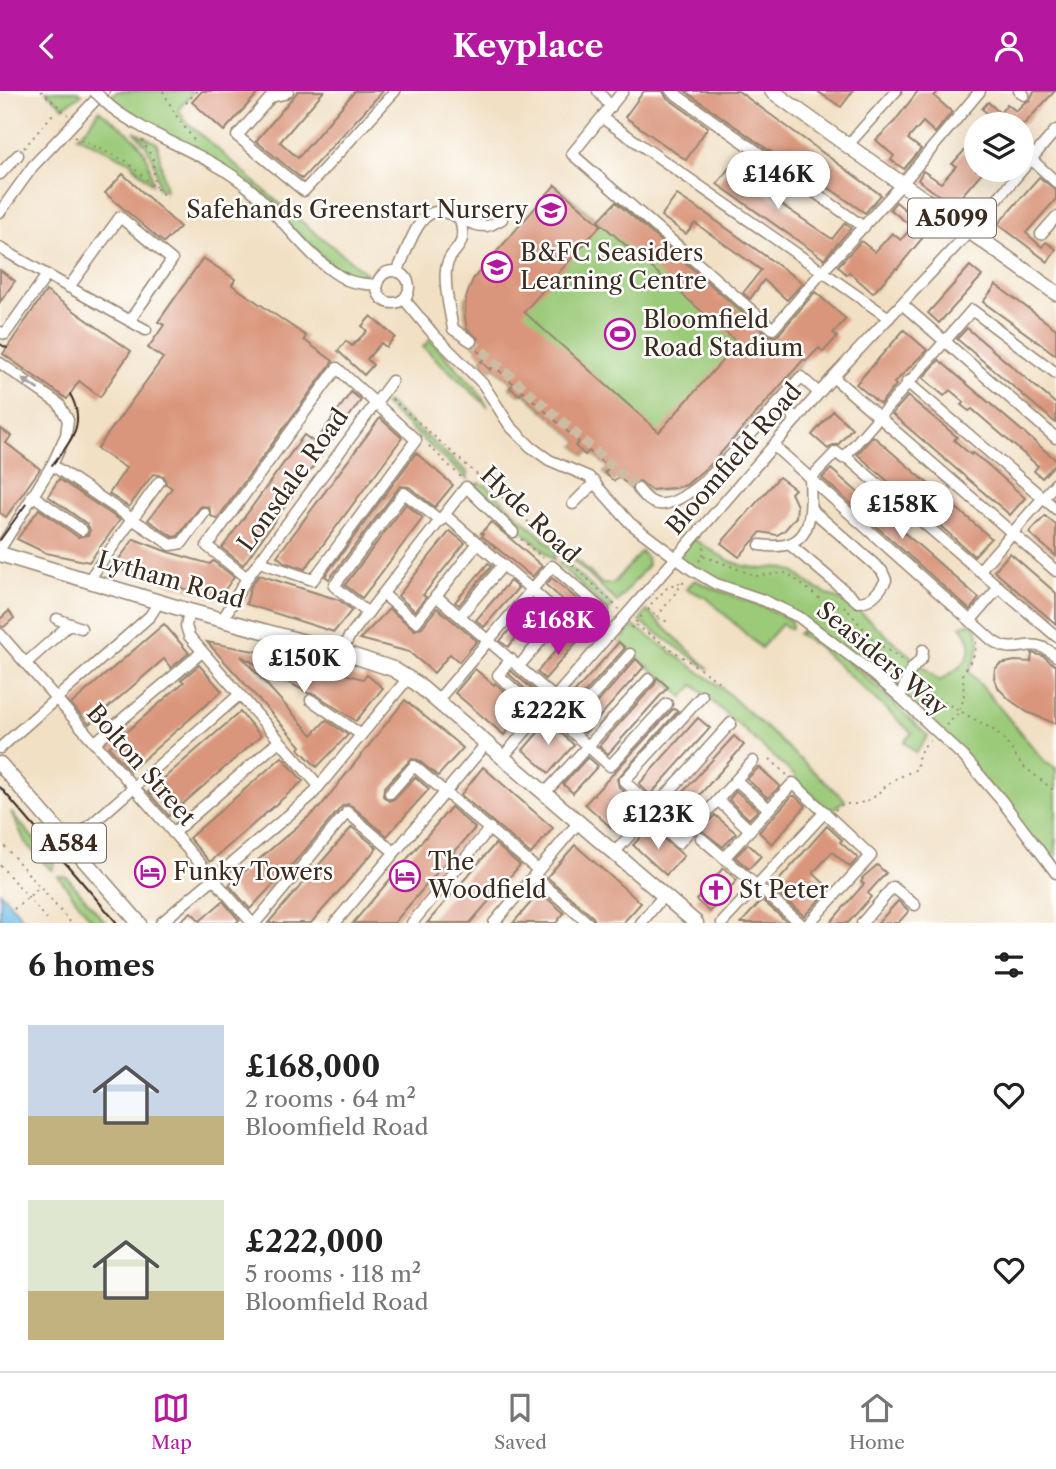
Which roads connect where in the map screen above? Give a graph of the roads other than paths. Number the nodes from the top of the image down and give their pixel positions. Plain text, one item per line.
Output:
1 (94, 91) edge
2 (104, 91) edge
3 (288, 91) edge
4 (395, 91) edge
5 (598, 91) edge
6 (623, 91) edge
7 (671, 91) edge
8 (772, 91) edge
9 (896, 91) edge
10 (980, 91) edge
11 (611, 107) junction
12 (603, 118) junction
13 (1056, 130) edge
14 (847, 146) junction
15 (18, 155) road end
16 (1034, 156) edge
17 (1034, 162) edge
18 (0, 174) edge
19 (1012, 182) edge
20 (1056, 182) edge
21 (901, 185) junction
22 (2, 207) edge
23 (1056, 217) edge
24 (460, 219) junction
25 (502, 219) dead end
26 (864, 227) junction
27 (970, 231) junction
28 (1041, 234) dead end
29 (0, 248) edge
30 (397, 272) junction
31 (822, 272) junction
32 (47, 275) junction
33 (378, 285) junction
34 (69, 287) junction
35 (1056, 293) edge
36 (404, 299) junction
37 (902, 304) junction
38 (889, 318) junction
39 (130, 320) junction
40 (146, 330) dead end
41 (0, 332) edge
42 (943, 340) junction
43 (471, 341) tunnel mouth
44 (0, 363) edge
45 (1056, 373) edge
46 (833, 377) junction
47 (392, 381) dead end
48 (907, 382) junction
49 (819, 393) junction
50 (376, 402) junction
51 (778, 402) junction
52 (878, 417) junction
53 (797, 419) junction
54 (1056, 438) edge
55 (774, 446) junction
56 (845, 456) junction
57 (52, 465) junction
58 (810, 479) junction
59 (159, 482) dead end
60 (595, 482) junction
61 (1056, 483) edge
62 (638, 489) tunnel mouth
63 (32, 495) junction
64 (1043, 498) junction
65 (573, 504) dead end
66 (811, 509) junction
67 (1056, 509) edge
68 (204, 513) dead end
69 (443, 518) junction
70 (133, 519) junction
71 (82, 530) dead end
72 (513, 532) road end
73 (1012, 533) junction
74 (478, 543) junction
75 (789, 544) junction
76 (760, 545) dead end
77 (0, 549) edge
78 (0, 554) edge
79 (676, 559) junction
80 (260, 562) junction
81 (503, 565) junction
82 (979, 571) junction
83 (1056, 571) edge
84 (247, 579) junction
85 (88, 581) junction
86 (999, 587) junction
87 (532, 589) junction
88 (383, 594) junction
89 (436, 596) junction
90 (159, 602) junction
91 (189, 611) junction
92 (604, 611) dead end
93 (368, 613) junction
94 (460, 616) junction
95 (562, 616) junction
96 (57, 619) dead end
97 (223, 619) junction
98 (972, 621) junction
99 (584, 636) dead end
100 (1056, 636) edge
101 (2, 640) edge
102 (488, 640) junction
103 (923, 650) dead end
104 (202, 652) junction
105 (342, 652) junction
106 (630, 654) dead end
107 (1056, 656) edge
108 (26, 663) junction
109 (515, 663) junction
110 (409, 677) junction
111 (649, 679) dead end
112 (239, 695) junction
113 (702, 696) dead end
114 (554, 697) junction
115 (900, 697) junction
116 (57, 699) junction
117 (311, 700) dead end
118 (437, 701) junction
119 (667, 704) dead end
120 (543, 710) junction
121 (731, 723) dead end
122 (565, 727) junction
123 (360, 734) junction
124 (279, 741) junction
125 (94, 743) junction
126 (486, 744) junction
127 (587, 747) junction
128 (0, 748) edge
129 (503, 757) junction
130 (753, 761) dead end
131 (0, 764) edge
132 (739, 783) dead end
133 (319, 786) junction
134 (134, 788) junction
135 (447, 791) junction
136 (390, 793) dead end
137 (545, 793) junction
138 (722, 804) dead end
139 (769, 809) junction
140 (651, 812) junction
141 (825, 812) junction
142 (578, 823) junction
143 (490, 828) junction
144 (750, 830) junction
145 (173, 833) junction
146 (701, 838) dead end
147 (69, 844) junction
148 (394, 852) junction
149 (614, 853) junction
150 (724, 858) junction
151 (536, 873) junction
152 (1056, 873) edge
153 (212, 879) junction
154 (756, 885) junction
155 (664, 895) junction
156 (915, 905) dead end
157 (574, 918) edge
158 (139, 923) edge
159 (161, 923) edge
160 (254, 923) edge
161 (335, 923) edge
162 (412, 923) edge
163 (494, 923) edge
164 (589, 923) edge
165 (641, 923) edge
166 (696, 923) edge
167 (722, 923) edge
168 (800, 923) edge
169 (809, 923) edge
170 (862, 923) edge

1 - 33 street, bridge
2 - 22 street
3 - 4 street
5 - 11 street
6 - 11 street
7 - 26 street
8 - 14 main road
9 - 14 street
10 - 21 street
11 - 12 street
12 - 31 street
12 - 31 street
13 - 16 street, Bloomfield Road
14 - 21 main road, A5099
15 - 18 street
17 - 20 street
19 - 27 street, Bloomfield Road
21 - 26 street
21 - 27 main road, A5099
23 - 28 street
24 - 25 street
24 - 30 street
24 - 43 street
26 - 31 street
27 - 35 main road, A5099
27 - 37 street, Bloomfield Road
29 - 32 street
30 - 33 street
30 - 36 street
31 - 38 street
32 - 34 street
32 - 41 street
33 - 36 street
34 - 39 street
34 - 39 street
36 - 60 street, Seasiders Way
37 - 38 street, Bloomfield Road
37 - 42 street
38 - 46 street, Bloomfield Road
39 - 40 street
42 - 45 street
42 - 48 street
42 - 54 street
57 -> 44 street
46 - 49 street, Bloomfield Road
46 - 52 street
47 - 50 street, Lonsdale Road
48 - 52 street
48 - 64 street
49 - 51 street
49 - 53 street, Bloomfield Road
50 - 80 street, Lonsdale Road
50 - 80 street
50 - 84 street
51 - 53 street
51 - 62 street
52 - 56 street
52 - 73 street
53 - 55 street, Bloomfield Road
55 - 58 street
55 - 79 street, Bloomfield Road
56 - 58 street
56 - 82 street
57 - 63 street
57 - 70 street
58 - 66 street
58 - 98 street
59 - 70 street
60 - 65 street
60 - 79 street, Seasiders Way
61 - 64 street
63 - 71 street
63 - 77 street
64 - 67 street
64 - 73 street
66 - 75 street
66 - 75 street
68 - 70 street
69 - 72 street, Hyde Road
69 - 74 street
69 - 88 street
69 - 93 street
70 - 85 street
73 - 82 street
73 - 83 street
74 - 81 street
74 - 89 street
75 - 76 street
78 - 85 main road, Lytham Road
79 - 114 street, Bloomfield Road
79 - 115 street, Seasiders Way
80 - 84 street, Lonsdale Road
81 - 87 street
81 - 94 street
82 - 86 street
84 - 97 street, Lonsdale Road
85 - 90 main road, Lytham Road
86 - 98 street
86 - 100 street
87 - 92 street, Hyde Road
87 - 95 street
87 - 102 street
88 - 89 street
88 - 93 street
89 - 94 street
90 - 91 main road, Lytham Road
90 - 116 street
91 - 97 main road, Lytham Road
91 - 104 street
93 - 105 street
94 - 102 street
95 - 99 street
95 - 109 street
96 - 108 street
97 - 105 main road, Lytham Road
98 - 107 street
101 - 108 street, Bolton Street
102 - 109 street
102 - 118 street
103 - 115 street
104 - 112 street
104 - 125 street
105 - 110 main road, Lytham Road
106 - 122 street
108 - 116 street, Bolton Street
109 - 114 street
109 - 120 street
110 - 118 main road, Lytham Road
110 - 123 street
111 - 127 street
112 - 124 street
112 - 134 street
113 - 140 street
114 - 120 street, Bloomfield Road
115 - 152 street, Seasiders Way
116 - 125 street, Bolton Street
116 - 128 street
117 - 123 street
118 - 126 main road, Lytham Road
119 - 127 street
120 - 122 street
120 - 129 street, Bloomfield Road
121 - 140 street
122 - 127 street
123 - 133 street
124 - 133 street
124 - 145 street
125 - 134 street, Bolton Street
126 - 129 main road, Lytham Road
126 - 135 street
127 - 137 street
129 - 137 main road, Lytham Road
130 - 140 street
131 - 147 main road, A584
132 - 139 street
133 - 153 street
134 - 145 street, Bolton Street
134 - 147 street
135 - 136 street
135 - 143 street
135 - 148 street
137 - 142 main road, Lytham Road
138 - 144 street
139 - 141 street
139 - 144 street
140 - 149 street
141 - 154 street
141 - 169 street
142 - 149 main road, Lytham Road
142 - 151 street
143 - 151 street
143 - 162 street
144 - 150 street
145 - 153 street, Bolton Street
146 - 150 street
147 - 158 main road, A584
148 - 160 street
148 - 161 street
149 - 155 main road, Lytham Road
150 - 154 street
151 - 157 street
151 - 163 street
153 - 159 street
153 - 160 street, Bolton Street
154 - 167 street
154 - 168 street
155 - 165 street
155 - 166 main road, Lytham Road
156 - 170 street
157 - 164 street

